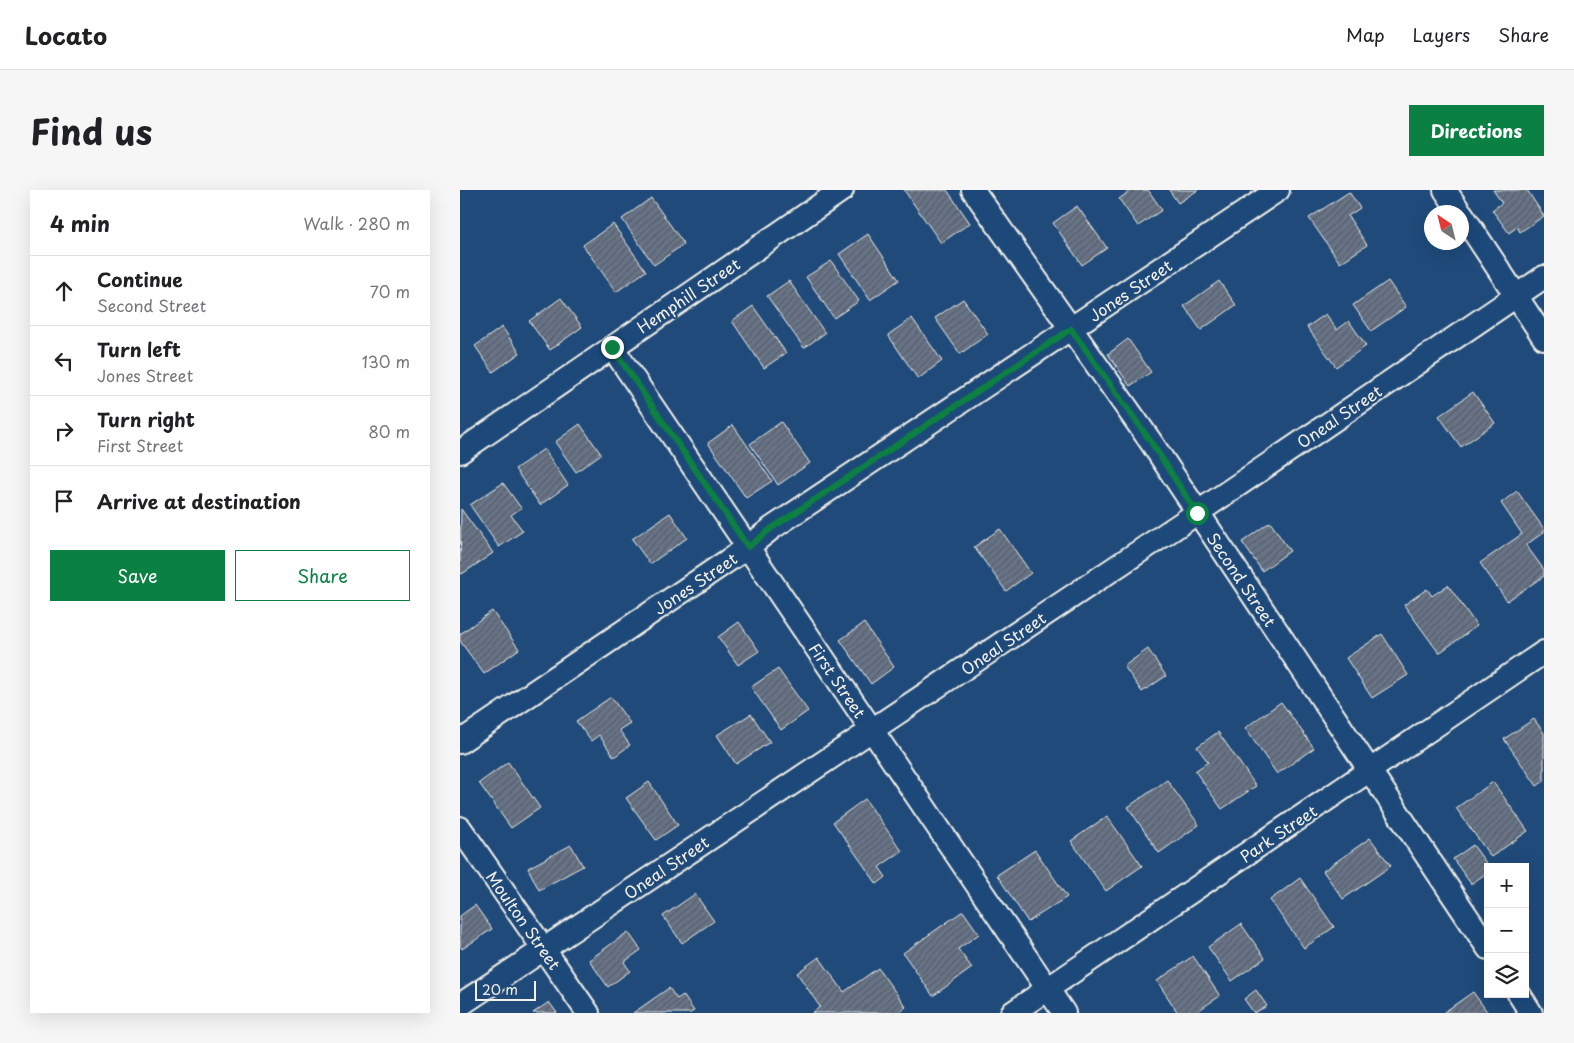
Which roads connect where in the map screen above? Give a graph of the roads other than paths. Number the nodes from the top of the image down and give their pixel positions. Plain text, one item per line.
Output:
1 (842, 190) edge
2 (973, 190) edge
3 (1278, 190) edge
4 (1445, 190) edge
5 (1455, 205) edge
6 (1469, 225) edge
7 (1544, 277) edge
8 (1516, 296) junction
9 (1071, 329) junction
10 (1544, 338) edge
11 (612, 347) junction
12 (460, 452) edge
13 (1197, 513) junction
14 (748, 547) junction
15 (1544, 652) edge
16 (872, 731) junction
17 (460, 742) edge
18 (1370, 771) junction
19 (460, 828) edge
20 (1484, 942) edge
21 (543, 949) junction
22 (1048, 989) junction
23 (1522, 998) edge
24 (460, 1005) edge
25 (588, 1013) edge
26 (1012, 1013) edge
27 (1064, 1013) edge
28 (1531, 1013) edge

1 - 11 street, Hemphill Street
2 - 9 street, Second Street
3 - 9 street, Jones Street
4 - 5 street
6 - 8 street
7 - 8 street, Oneal Street
8 - 10 street
8 - 13 street, Oneal Street
9 - 13 street, Second Street
9 - 14 street, Jones Street
11 - 12 street, Hemphill Street
11 - 14 street, First Street
13 - 16 street, Oneal Street
13 - 18 street, Second Street
14 - 16 street, First Street
14 - 17 street, Jones Street
15 - 18 street, Park Street
16 - 21 street, Oneal Street
16 - 22 street, First Street
18 - 20 street, Second Street
18 - 22 street, Park Street
19 - 21 street, Moulton Street
21 - 24 street, Oneal Street
21 - 25 street, Moulton Street
22 - 26 street, Park Street
22 - 27 street, First Street
23 - 28 street

